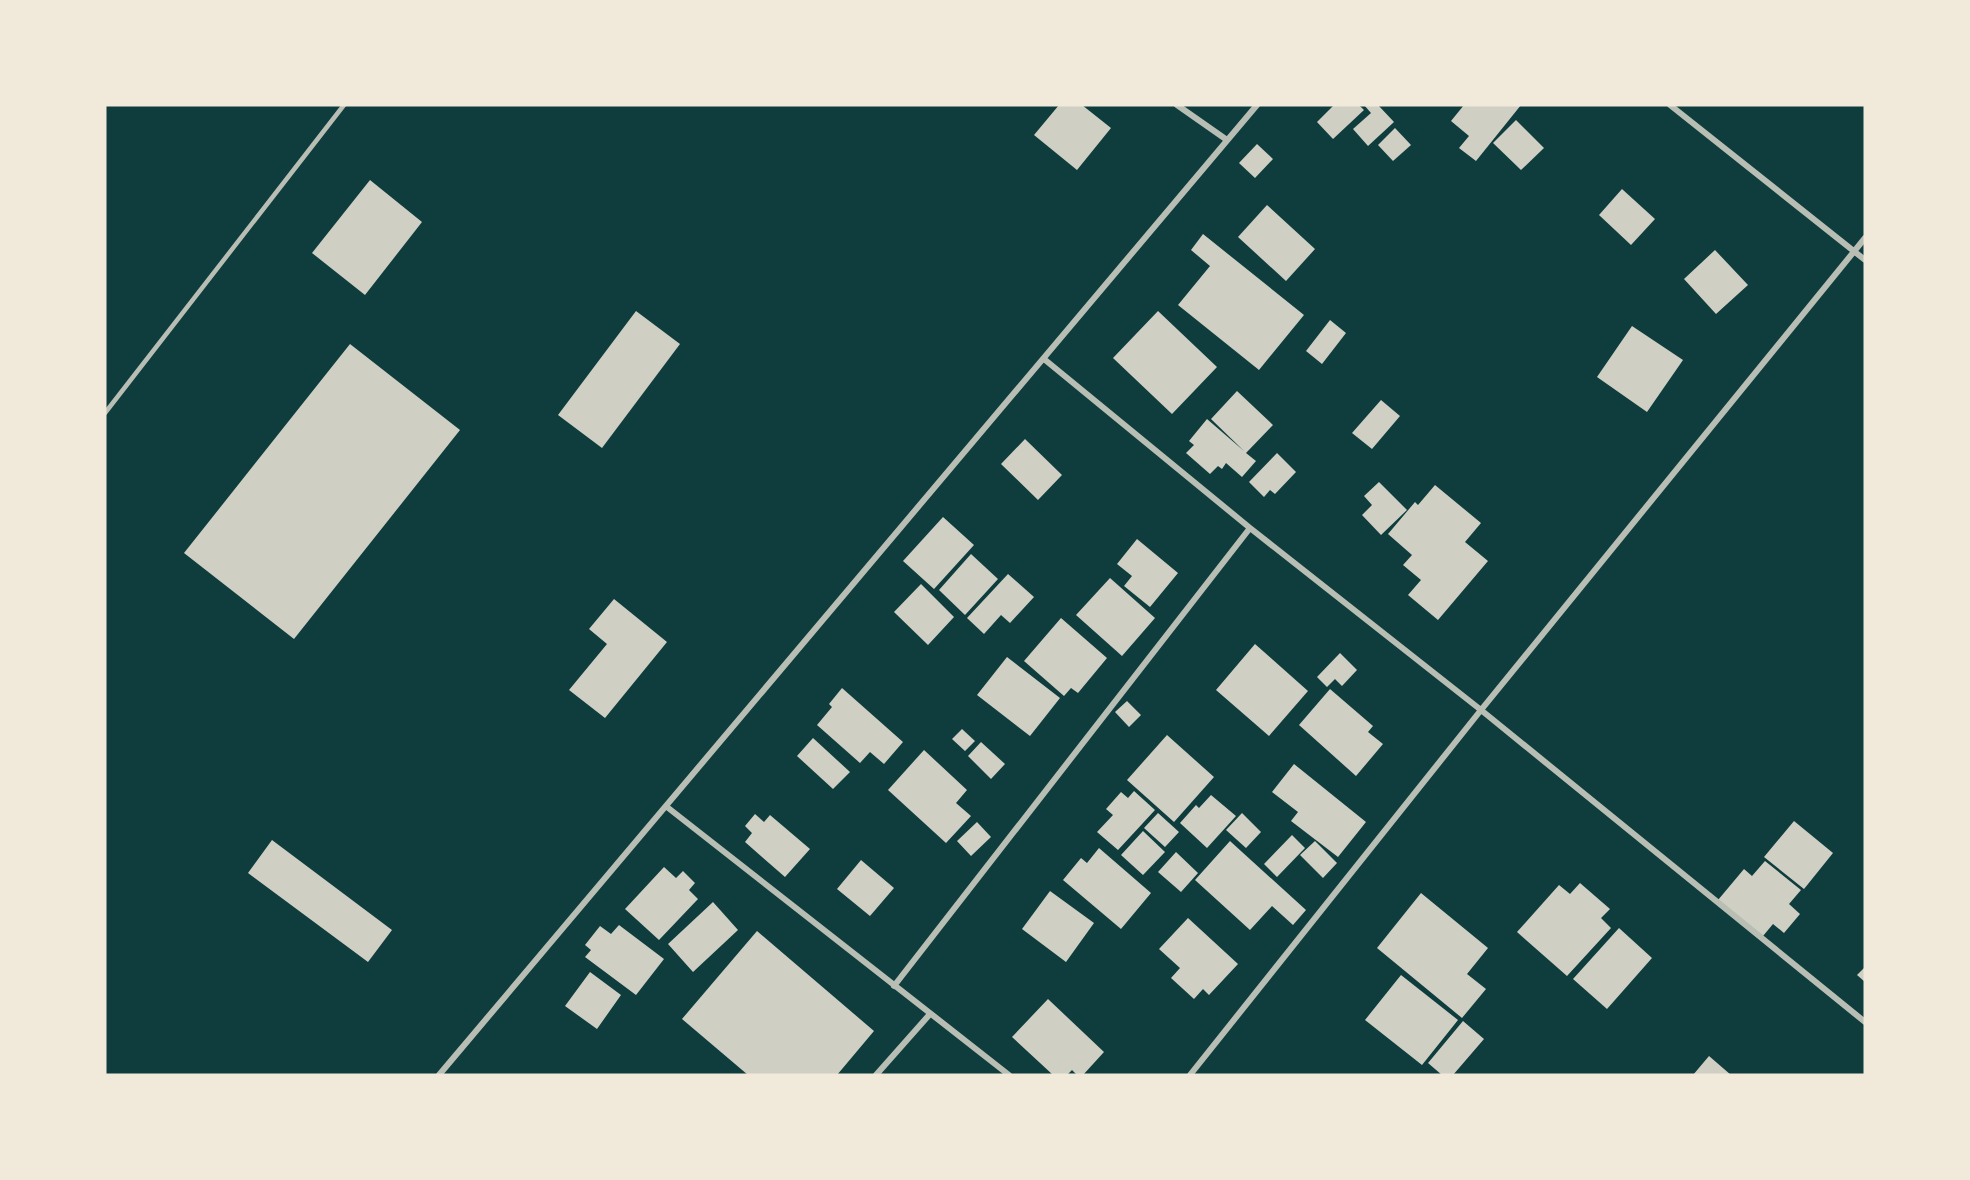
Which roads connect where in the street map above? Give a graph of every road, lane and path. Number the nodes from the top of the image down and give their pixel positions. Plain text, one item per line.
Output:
1 (344, 105) edge
2 (1177, 105) edge
3 (1257, 105) edge
4 (1670, 105) edge
5 (1227, 140) junction
6 (1865, 238) edge
7 (1854, 251) junction
8 (1865, 260) edge
9 (1044, 360) junction
10 (105, 413) edge
11 (1250, 528) junction
12 (1481, 710) junction
13 (667, 807) junction
14 (894, 986) junction
15 (930, 1014) junction
16 (1865, 1022) edge
17 (439, 1075) edge
18 (876, 1075) edge
19 (1009, 1075) edge
20 (1190, 1075) edge

1 - 10 lane
2 - 5 street
3 - 5 street
4 - 7 street
5 - 9 street
6 - 7 street
7 - 8 street
7 - 12 street
9 - 11 street
9 - 13 street
11 - 12 street
11 - 14 street
12 - 16 street
12 - 20 street
13 - 14 street
13 - 17 street
14 - 15 street
15 - 18 street
15 - 19 street

